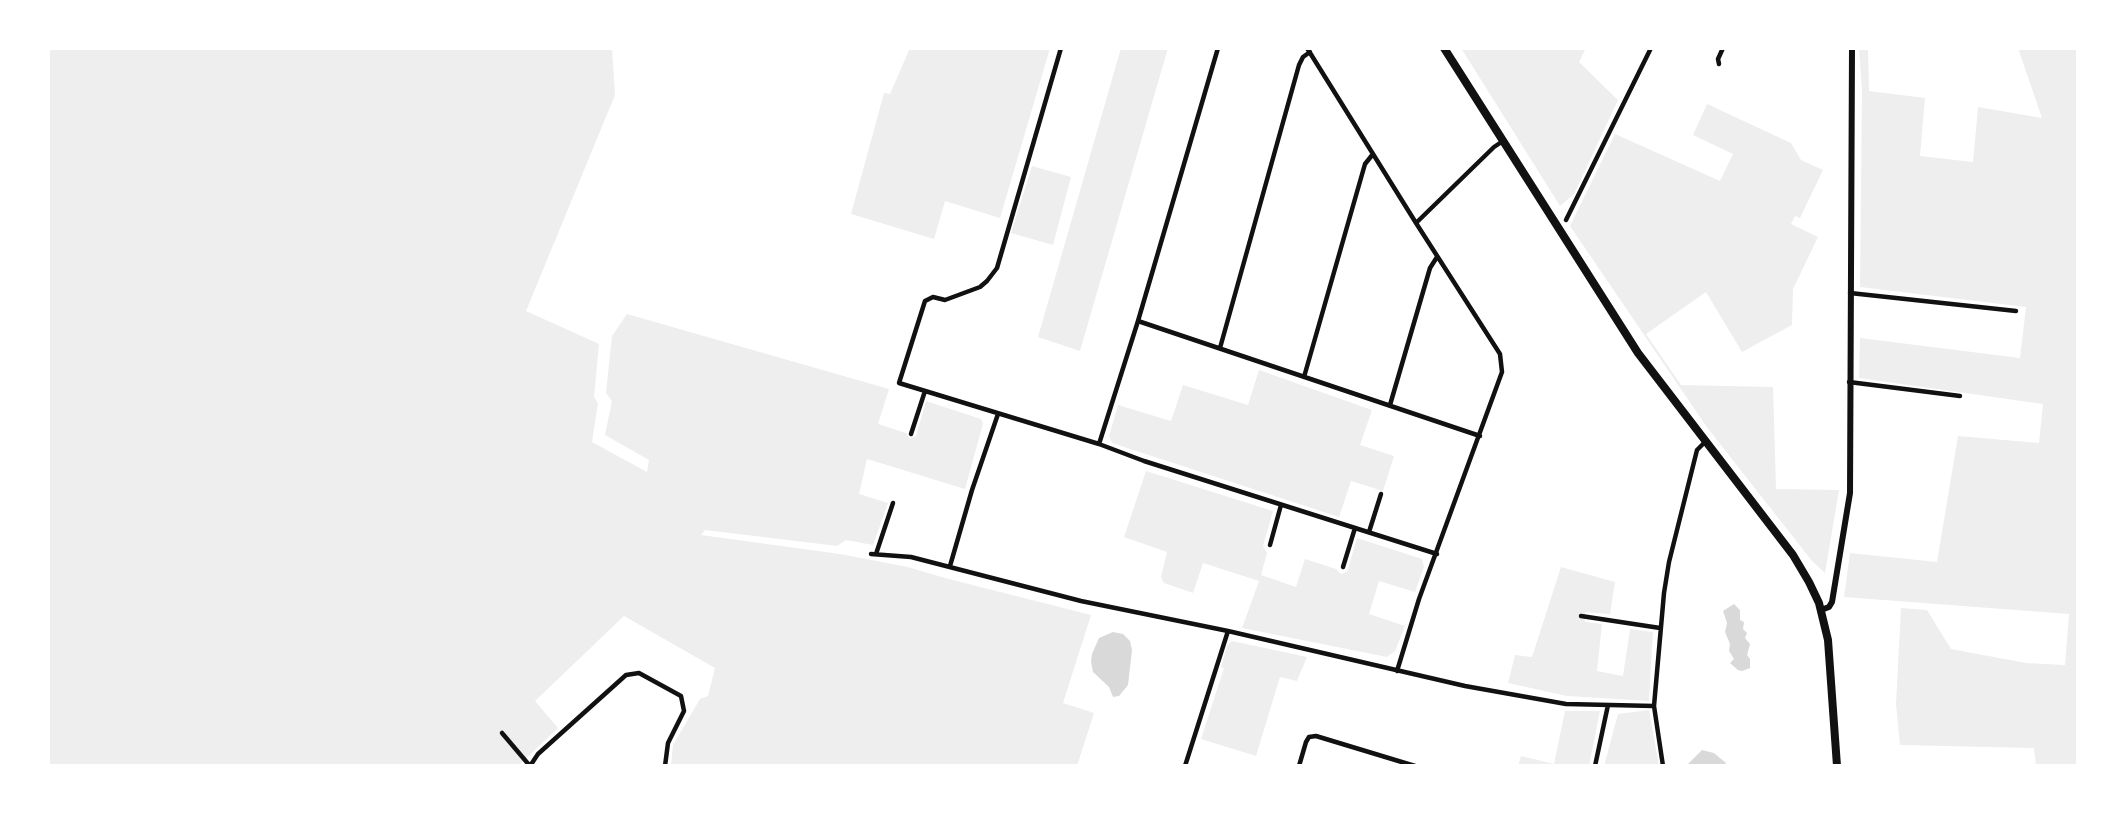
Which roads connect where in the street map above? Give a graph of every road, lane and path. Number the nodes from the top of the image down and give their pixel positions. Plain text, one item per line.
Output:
1 (1061, 48) edge
2 (1218, 48) edge
3 (1444, 48) edge
4 (1651, 48) edge
5 (1723, 48) edge
6 (1852, 48) edge
7 (1309, 50) edge
8 (1719, 64) dead end
9 (1503, 141) junction
10 (1373, 154) junction
11 (1566, 220) dead end
12 (1416, 223) junction
13 (1437, 257) junction
14 (1850, 293) junction
15 (2016, 310) dead end
16 (1138, 321) junction
17 (1220, 348) junction
18 (1304, 377) junction
19 (1849, 382) junction
20 (925, 391) junction
21 (1960, 396) dead end
22 (1390, 405) junction
23 (998, 414) junction
24 (911, 434) dead end
25 (1480, 436) junction
26 (1705, 442) junction
27 (1099, 444) junction
28 (1381, 494) dead end
29 (892, 503) dead end
30 (1281, 505) junction
31 (1355, 528) junction
32 (1369, 532) junction
33 (1270, 545) dead end
34 (1437, 554) junction
35 (950, 566) junction
36 (1343, 567) dead end
37 (1821, 610) junction
38 (1581, 616) dead end
39 (1660, 628) junction
40 (1228, 631) junction
41 (1397, 671) junction
42 (1608, 705) junction
43 (1654, 706) junction
44 (502, 733) dead end
45 (530, 766) edge
46 (665, 766) edge
47 (1185, 766) edge
48 (1299, 766) edge
49 (1415, 766) edge
50 (1595, 766) edge
51 (1663, 766) edge
52 (1837, 766) edge

1 - 20 street
2 - 16 street
3 - 9 main road
4 - 11 street
5 - 8 street
6 - 14 street
7 - 10 street
7 - 17 street
9 - 12 street
9 - 26 main road
10 - 12 street
10 - 18 street
12 - 13 street
13 - 22 street
13 - 25 street
14 - 15 street
14 - 19 street
16 - 17 street
16 - 27 street
17 - 18 street
18 - 22 street
19 - 21 street
19 - 37 street
20 - 23 street
20 - 24 street
22 - 25 street
23 - 27 street
23 - 35 street
25 - 34 street
26 - 37 main road
26 - 39 street
27 - 30 street
28 - 32 street
29 - 35 street
30 - 31 street
30 - 33 street
31 - 32 street
31 - 36 street
32 - 34 street
34 - 41 street
35 - 40 street
37 - 52 main road
38 - 39 street
39 - 43 street
40 - 41 street
40 - 47 street
41 - 42 street
42 - 43 street
42 - 50 street
43 - 51 street
44 - 45 street
45 - 46 street
48 - 49 street

